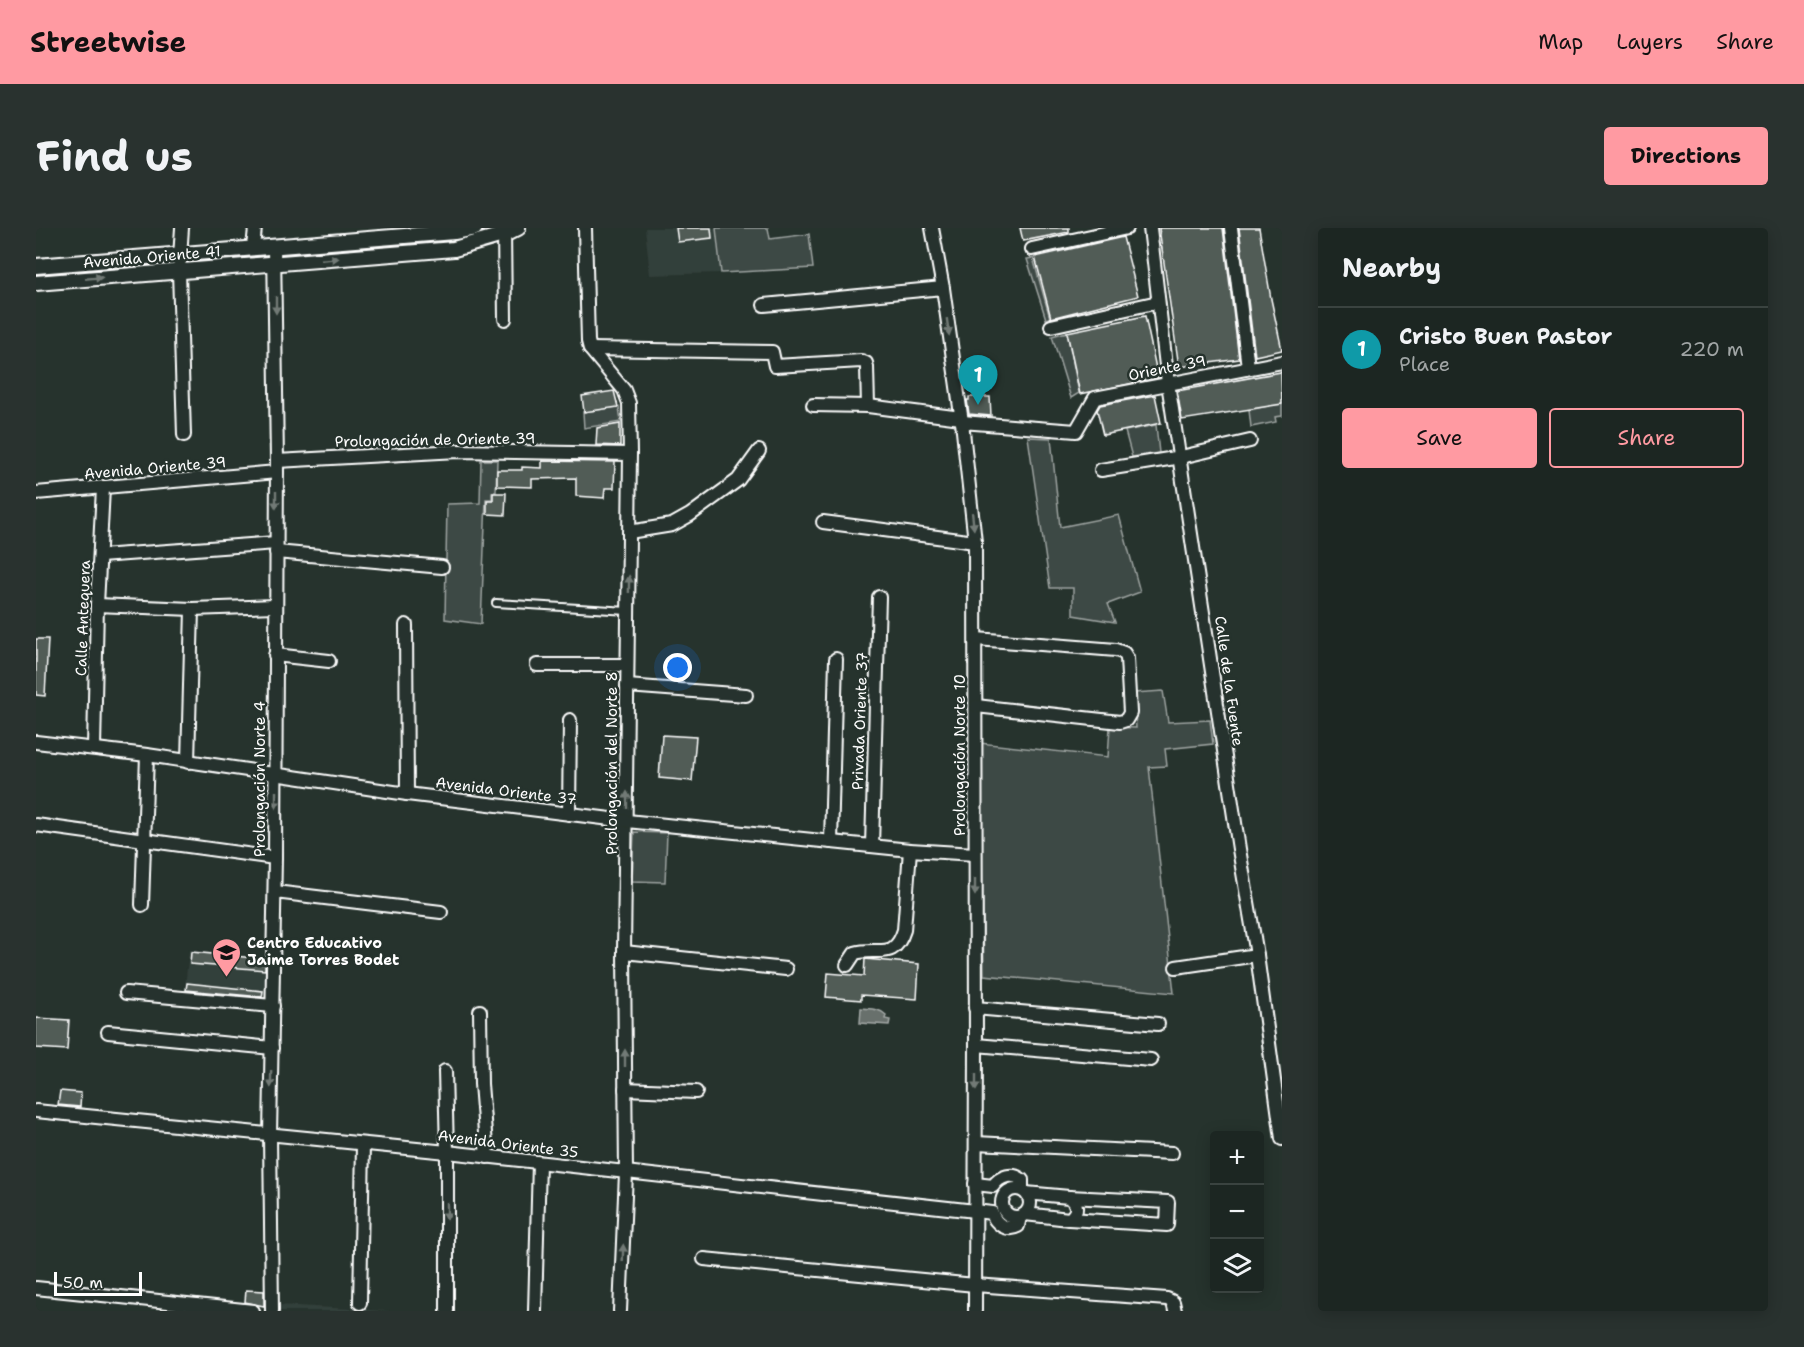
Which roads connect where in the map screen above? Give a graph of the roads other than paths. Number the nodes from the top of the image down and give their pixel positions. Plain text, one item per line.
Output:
1 (182, 228) edge
2 (255, 228) edge
3 (475, 228) edge
4 (585, 228) edge
5 (932, 228) edge
6 (1127, 228) edge
7 (1150, 228) edge
8 (1231, 228) edge
9 (509, 230) edge
10 (274, 247) junction
11 (253, 248) junction
12 (1032, 249) dead end
13 (179, 254) junction
14 (275, 263) junction
15 (36, 266) edge
16 (178, 271) junction
17 (36, 283) edge
18 (943, 288) junction
19 (1158, 302) junction
20 (764, 305) dead end
21 (505, 319) dead end
22 (1050, 326) dead end
23 (590, 349) junction
24 (1282, 362) edge
25 (1248, 368) junction
26 (1168, 384) junction
27 (813, 405) dead end
28 (868, 406) junction
29 (962, 420) junction
30 (184, 435) dead end
31 (1250, 441) dead end
32 (759, 451) dead end
33 (630, 454) junction
34 (1181, 457) junction
35 (277, 466) junction
36 (1101, 470) dead end
37 (104, 488) junction
38 (36, 493) edge
39 (824, 522) dead end
40 (629, 532) junction
41 (975, 542) junction
42 (276, 547) junction
43 (100, 556) junction
44 (442, 567) dead end
45 (879, 597) dead end
46 (496, 603) dead end
47 (97, 604) junction
48 (275, 606) junction
49 (192, 609) junction
50 (628, 611) junction
51 (406, 625) dead end
52 (976, 639) junction
53 (275, 656) junction
54 (836, 659) dead end
55 (329, 661) dead end
56 (537, 665) dead end
57 (627, 665) junction
58 (627, 686) junction
59 (746, 695) dead end
60 (976, 706) junction
61 (570, 720) dead end
62 (36, 742) edge
63 (94, 748) junction
64 (147, 755) junction
65 (188, 762) junction
66 (276, 775) junction
67 (407, 794) junction
68 (569, 814) junction
69 (627, 821) junction
70 (36, 825) edge
71 (145, 840) junction
72 (831, 842) junction
73 (872, 846) junction
74 (910, 850) junction
75 (975, 854) junction
76 (275, 858) junction
77 (275, 892) junction
78 (142, 905) dead end
79 (441, 912) dead end
80 (624, 952) junction
81 (1257, 955) junction
82 (847, 966) dead end
83 (1176, 967) dead end
84 (786, 969) dead end
85 (126, 993) dead end
86 (273, 1006) junction
87 (975, 1008) junction
88 (480, 1011) dead end
89 (1158, 1024) dead end
90 (108, 1032) dead end
91 (976, 1045) junction
92 (272, 1048) junction
93 (1151, 1060) dead end
94 (445, 1071) dead end
95 (625, 1089) junction
96 (696, 1092) dead end
97 (36, 1111) edge
98 (270, 1135) junction
99 (1282, 1139) edge
100 (976, 1143) junction
101 (363, 1144) junction
102 (447, 1152) junction
103 (1172, 1153) dead end
104 (487, 1157) junction
105 (539, 1163) junction
106 (626, 1173) junction
107 (975, 1184) junction
108 (1024, 1192) junction
109 (1069, 1197) junction
110 (975, 1211) junction
111 (1022, 1216) junction
112 (1069, 1219) junction
113 (704, 1259) dead end
114 (975, 1285) junction
115 (36, 1288) edge
116 (360, 1303) dead end
117 (253, 1311) edge
118 (272, 1311) edge
119 (447, 1311) edge
120 (535, 1311) edge
121 (620, 1311) edge
122 (975, 1311) edge
123 (1175, 1311) edge

1 - 13 street
2 - 11 street
3 - 10 street, Avenida Oriente 41
4 - 23 street
5 - 18 street, Prolongación Norte 10
6 - 12 street
7 - 19 street, Calle de la Fuente
8 - 25 street
14 -> 9 street, Avenida Oriente 41
9 - 21 street
10 - 11 street, Avenida Oriente 41
10 - 14 street, Prolongación Norte 4
11 - 13 street, Avenida Oriente 41
13 - 15 street, Avenida Oriente 41
13 - 16 street
14 - 16 street, Avenida Oriente 41
14 -> 35 street, Prolongación Norte 4
17 -> 16 street, Avenida Oriente 41
16 - 30 street
18 - 20 street
18 -> 29 street, Prolongación Norte 10
19 - 22 street
19 - 26 street, Calle de la Fuente
23 - 28 street
23 - 33 street, Prolongación del Norte 8
24 - 25 street, Oriente 39
25 - 26 street, Oriente 39
26 - 29 street, Oriente 39
26 - 34 street, Calle de la Fuente
27 - 28 street
28 - 29 street
29 -> 41 street, Prolongación Norte 10
31 - 34 street
32 - 40 street
33 - 35 street, Prolongación de Oriente 39
33 - 40 street, Prolongación del Norte 8
34 - 36 street
34 - 81 street, Calle de la Fuente
35 - 37 street, Avenida Oriente 39
35 -> 42 street, Prolongación Norte 4
37 - 38 street, Avenida Oriente 39
37 - 43 street, Calle Antequera
39 - 41 street
50 -> 40 street, Prolongación del Norte 8
41 - 52 street, Prolongación Norte 10
42 - 43 street
42 - 44 street
42 - 48 street, Prolongación Norte 4
43 - 47 street, Calle Antequera
45 - 73 street, Privada Oriente 37
46 - 50 lane
47 - 49 street
47 - 63 street, Calle Antequera
48 - 49 street
48 - 53 street, Prolongación Norte 4
49 - 65 street
50 - 57 street, Prolongación del Norte 8
51 - 67 street
52 - 60 street, Prolongación Norte 10
52 - 60 street
53 - 55 street
53 - 66 street, Prolongación Norte 4
54 - 72 street
56 - 57 street
57 - 58 street, Prolongación del Norte 8
58 - 59 street
69 -> 58 street, Prolongación del Norte 8
60 - 75 street, Prolongación Norte 10
61 - 68 street
62 - 63 street, Avenida Oriente 37
63 - 64 street, Avenida Oriente 37
64 - 65 street, Avenida Oriente 37
64 - 71 street
65 - 66 street, Avenida Oriente 37
66 - 67 street, Avenida Oriente 37
66 -> 76 street, Prolongación Norte 4
67 - 68 street, Avenida Oriente 37
68 - 69 street, Avenida Oriente 37
69 - 72 street, Avenida Oriente 37
69 - 80 street, Prolongación del Norte 8
70 - 71 street
71 - 76 street
71 - 78 street
72 - 73 street, Avenida Oriente 37
73 - 74 street, Avenida Oriente 37
74 - 75 street, Avenida Oriente 37
74 - 82 street
75 -> 87 street, Prolongación Norte 10
76 - 77 street, Prolongación Norte 4
77 - 79 street
77 - 86 street, Prolongación Norte 4
80 - 84 street
95 -> 80 street, Prolongación del Norte 8
81 - 83 street
81 - 99 street, Calle de la Fuente
85 - 86 street
86 - 92 street, Prolongación Norte 4
87 - 89 street
87 - 91 street, Prolongación Norte 10
88 - 104 street
90 - 92 street
91 - 93 street
91 -> 100 street, Prolongación Norte 10
92 -> 98 street, Prolongación Norte 4
94 - 102 street
95 - 96 street
95 - 106 street, Prolongación del Norte 8
97 - 98 street, Avenida Oriente 35
98 - 101 street, Avenida Oriente 35
98 - 118 street, Prolongación Norte 4
100 - 103 street
100 - 107 street, Prolongación Norte 10
101 - 102 street, Avenida Oriente 35
101 - 116 street
102 - 104 street, Avenida Oriente 35
102 -> 119 street
104 - 105 street, Avenida Oriente 35
105 - 106 street, Avenida Oriente 35
105 - 120 street
106 - 110 street, Avenida Oriente 35
121 -> 106 street, Prolongación del Norte 8
107 - 108 street
107 - 110 street, Prolongación Norte 10
108 - 109 street
108 - 111 street
108 - 111 street
109 - 112 street
109 - 112 street
110 - 111 street
110 - 114 street, Prolongación Norte 10
111 - 112 street
113 - 114 street
114 - 122 street, Prolongación Norte 10
114 - 123 street
115 - 117 street

